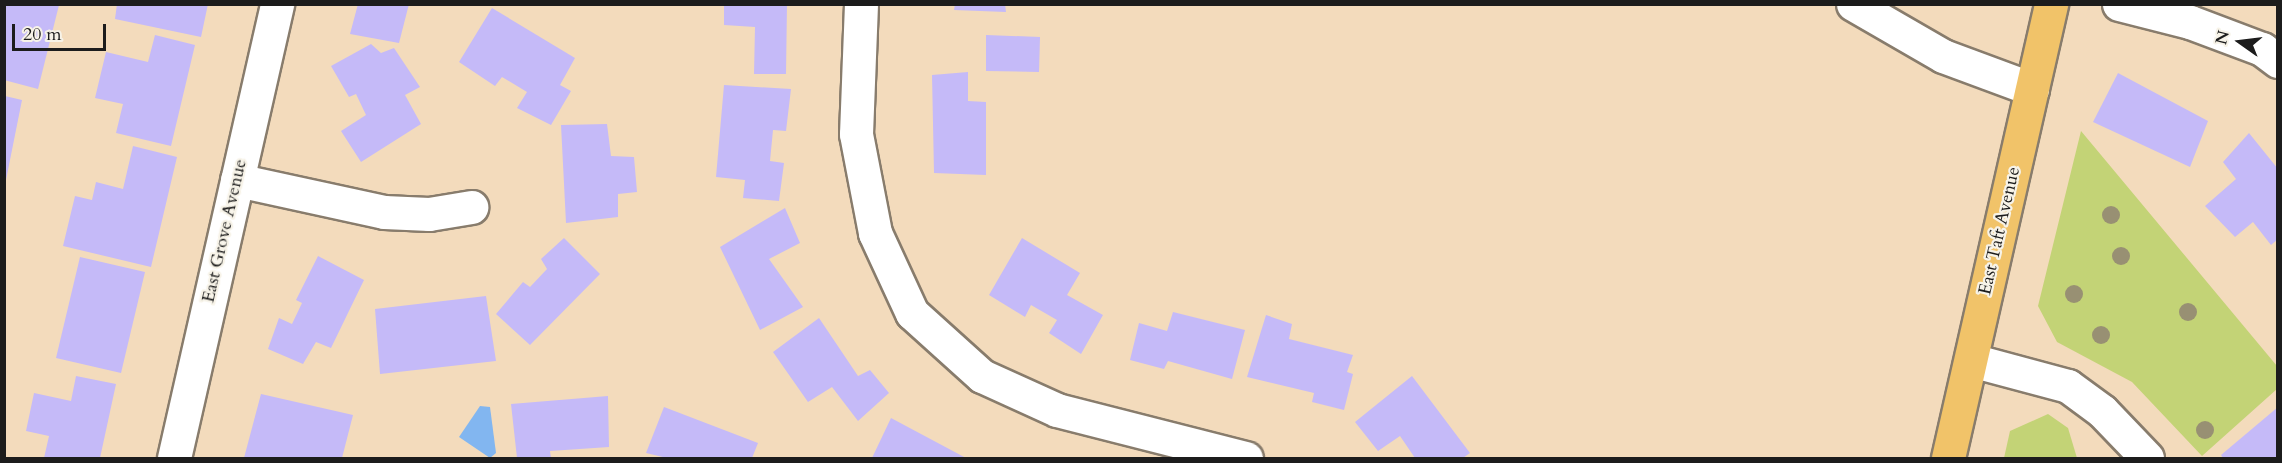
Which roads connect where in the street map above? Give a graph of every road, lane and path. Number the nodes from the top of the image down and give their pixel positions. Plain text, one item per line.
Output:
1 (277, 4) edge
2 (861, 4) edge
3 (1852, 4) edge
4 (2051, 4) edge
5 (2119, 4) edge
6 (2277, 61) edge
7 (2032, 89) junction
8 (237, 180) junction
9 (471, 207) dead end
10 (1971, 360) junction
11 (174, 459) edge
12 (1246, 459) edge
13 (1948, 459) edge
14 (2147, 459) edge

1 - 8 street, East Grove Avenue
2 - 12 street
3 - 7 street
4 - 7 main road, East Taft Avenue
5 - 6 street
7 - 10 main road, East Taft Avenue
8 - 9 street
8 - 11 street, East Grove Avenue
10 - 13 main road, East Taft Avenue
10 - 14 street

